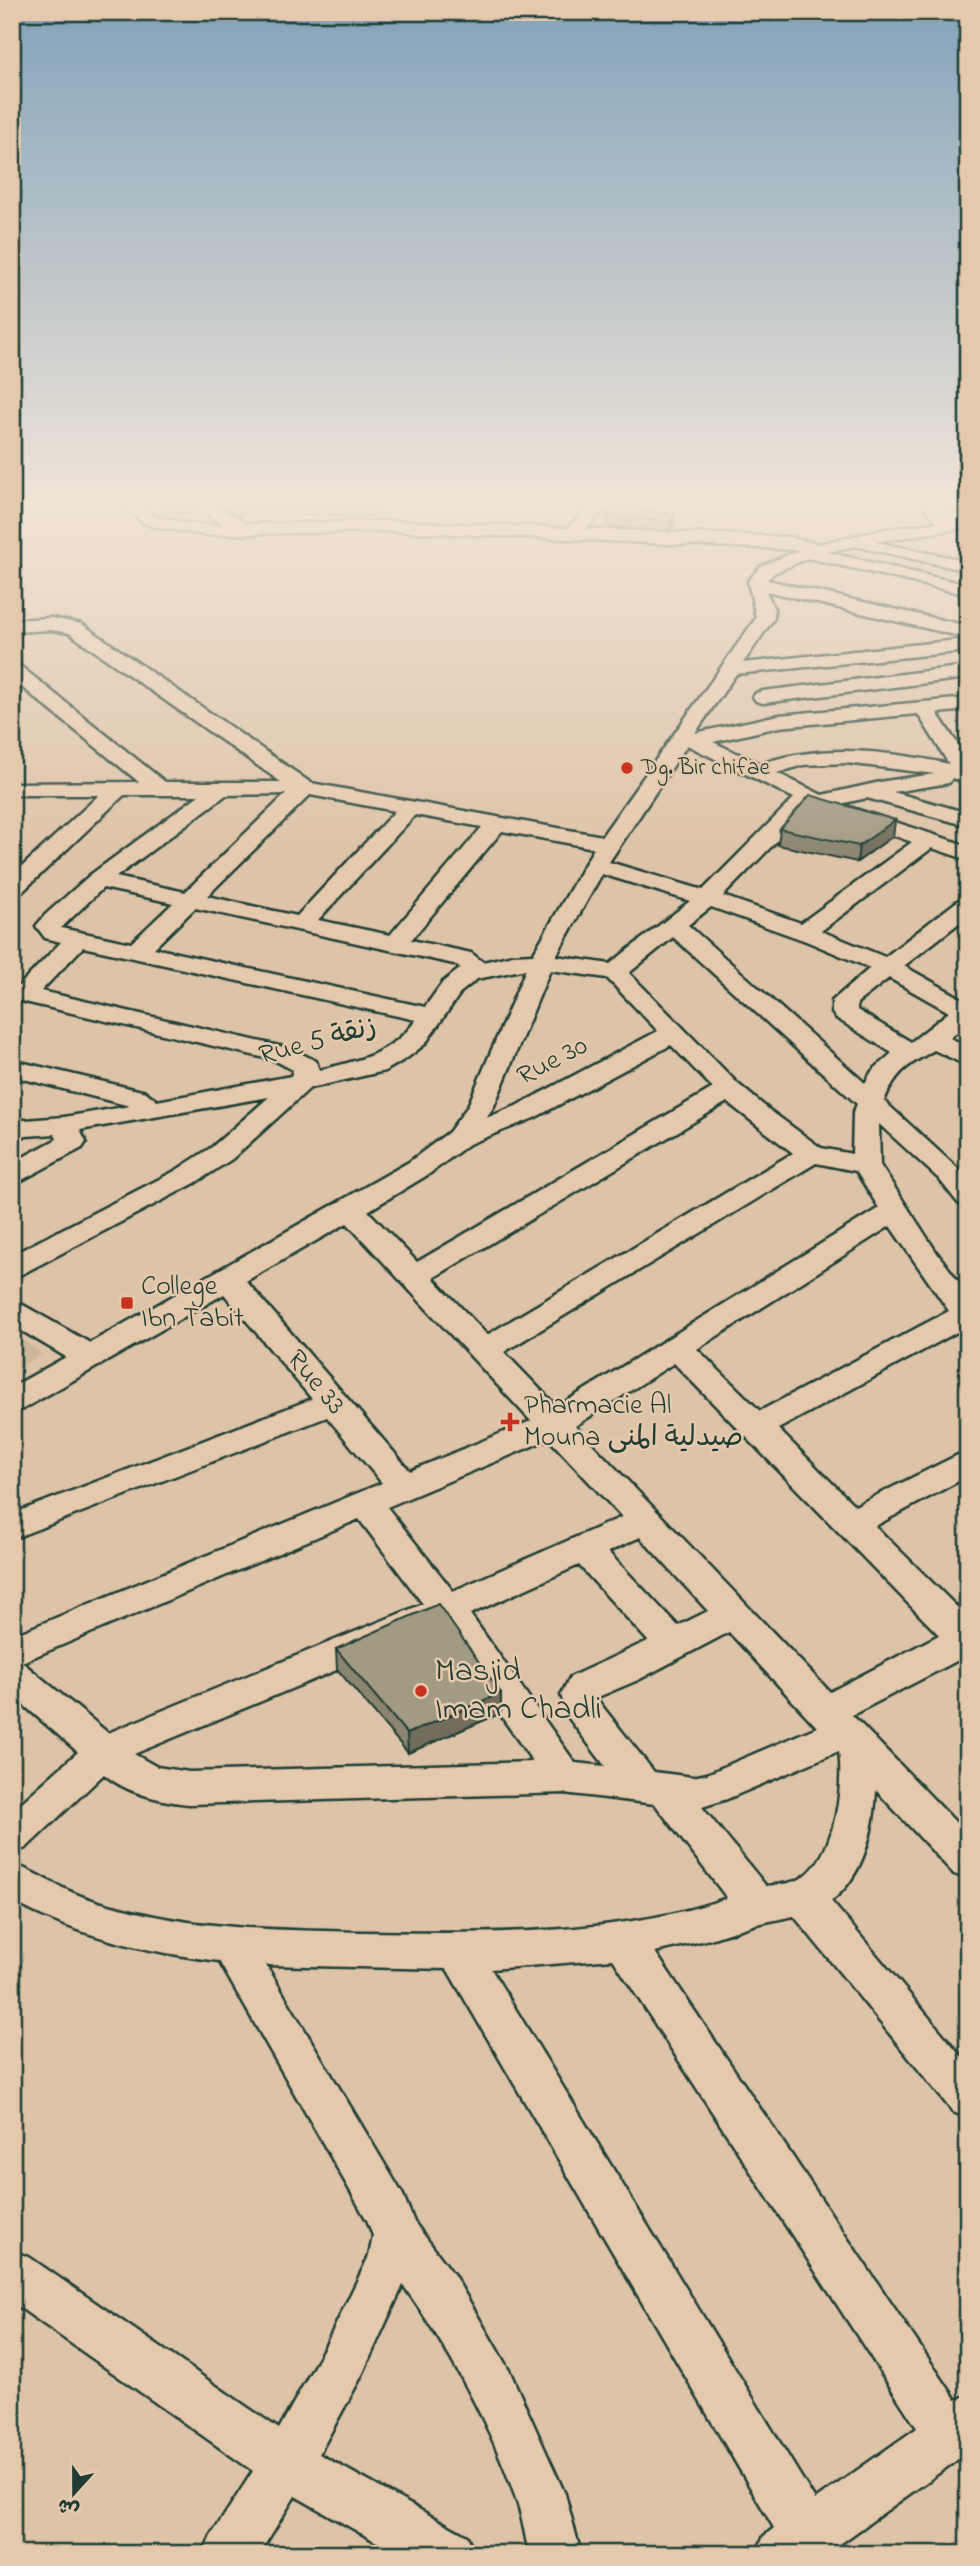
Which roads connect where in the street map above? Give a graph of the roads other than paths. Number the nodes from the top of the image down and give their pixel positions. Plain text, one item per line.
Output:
1 (762, 623) edge
2 (939, 623) edge
3 (949, 623) edge
4 (12, 626) edge
5 (966, 630) edge
6 (737, 666) junction
7 (12, 669) edge
8 (968, 672) edge
9 (832, 690) junction
10 (763, 697) junction
11 (968, 704) edge
12 (925, 710) junction
13 (849, 715) junction
14 (779, 721) junction
15 (968, 736) edge
16 (693, 738) junction
17 (944, 740) junction
18 (806, 758) junction
19 (882, 761) junction
20 (761, 771) junction
21 (967, 776) edge
22 (14, 788) edge
23 (305, 788) junction
24 (118, 789) junction
25 (160, 789) junction
26 (220, 789) junction
27 (865, 791) junction
28 (813, 799) junction
29 (410, 808) junction
30 (963, 816) edge
31 (496, 824) junction
32 (928, 841) junction
33 (968, 853) edge
34 (602, 855) junction
35 (98, 880) junction
36 (12, 888) edge
37 (709, 897) junction
38 (189, 901) junction
39 (968, 904) edge
40 (300, 925) junction
41 (674, 925) junction
42 (803, 933) junction
43 (79, 937) junction
44 (396, 943) junction
45 (137, 951) junction
46 (541, 961) junction
47 (887, 967) junction
48 (478, 970) junction
49 (615, 972) junction
50 (19, 993) edge
51 (966, 1010) edge
52 (430, 1016) junction
53 (674, 1033) junction
54 (922, 1046) junction
55 (968, 1058) edge
56 (12, 1068) edge
57 (303, 1080) junction
58 (729, 1090) junction
59 (870, 1100) junction
60 (152, 1110) junction
61 (64, 1125) junction
62 (12, 1129) edge
63 (459, 1138) junction
64 (812, 1154) junction
65 (866, 1165) junction
66 (12, 1174) edge
67 (968, 1196) edge
68 (350, 1209) junction
69 (895, 1210) junction
70 (12, 1267) edge
71 (415, 1276) junction
72 (226, 1277) junction
73 (12, 1312) edge
74 (967, 1315) edge
75 (677, 1347) junction
76 (485, 1350) junction
77 (90, 1357) junction
78 (12, 1401) edge
79 (333, 1403) junction
80 (554, 1424) junction
81 (756, 1427) junction
82 (968, 1462) edge
83 (405, 1488) junction
84 (367, 1505) junction
85 (645, 1521) junction
86 (851, 1523) junction
87 (12, 1527) edge
88 (584, 1548) junction
89 (447, 1609) junction
90 (733, 1614) junction
91 (967, 1639) edge
92 (673, 1646) junction
93 (12, 1651) edge
94 (12, 1673) edge
95 (843, 1730) junction
96 (105, 1750) junction
97 (564, 1777) junction
98 (656, 1789) junction
99 (12, 1836) edge
100 (968, 1862) edge
101 (12, 1881) edge
102 (803, 1897) junction
103 (757, 1906) junction
104 (623, 1939) junction
105 (232, 1946) junction
106 (458, 1952) junction
107 (968, 2097) edge
108 (396, 2236) junction
109 (12, 2274) edge
110 (959, 2428) edge
111 (287, 2464) junction
112 (794, 2544) edge
113 (229, 2554) edge
114 (449, 2554) edge
115 (555, 2554) edge

1 - 6 street
2 - 5 street
3 - 5 street
4 - 23 street
5 - 6 street
6 - 10 street
6 - 16 street
7 - 25 street
8 - 9 street
9 - 10 street
9 - 13 street
10 - 14 street
11 - 12 street
12 - 13 street
12 - 17 street
13 - 14 street
13 - 19 street
14 - 16 street
14 - 18 street
15 - 17 street
16 - 20 street
16 - 34 street
17 - 21 street
18 - 19 street
18 - 20 street
19 - 21 street
20 - 28 street
21 - 27 street
22 - 24 street
23 - 26 street
23 - 29 street
23 - 38 street
24 - 25 street
24 - 36 street
25 - 26 street
26 - 35 street
27 - 28 street
27 - 30 street
28 - 32 street
28 - 37 street
29 - 31 street
29 - 40 street
31 - 34 street
31 - 44 street
32 - 33 street
32 - 42 street
34 - 37 street
34 - 46 street
35 - 38 street
35 - 43 street
37 - 41 street
37 - 42 street
38 - 40 street
38 - 45 street
39 - 47 street
40 - 44 street
41 - 49 street
41 - 59 street
42 - 47 street
43 - 45 street
43 - 50 street
44 - 48 street
45 - 52 street
46 - 48 street, Rue 5 زنقة
46 - 49 street, Rue 5 زنقة
46 - 63 street
47 - 51 street
47 - 54 street
48 - 52 street, Rue 5 زنقة
49 - 53 street
50 - 57 street
51 - 54 street
52 - 57 street, Rue 5 زنقة
53 - 58 street
53 - 63 street, Rue 30
54 - 55 street
54 - 59 street
56 - 60 street
57 - 60 street, Rue 5 زنقة
57 - 70 street
58 - 64 street
58 - 71 street
59 - 65 street
59 - 67 street
60 - 61 street, Rue 5 زنقة
61 - 62 street, Rue 5 زنقة
61 - 66 street
63 - 68 street
64 - 65 street
64 - 76 street
65 - 69 street
68 - 71 street
68 - 72 street
69 - 74 street
69 - 75 street
71 - 76 street
72 - 77 street
72 - 79 street, Rue 33
73 - 77 street
74 - 81 street
75 - 80 street
75 - 81 street
76 - 80 street
77 - 78 street
79 - 83 street, Rue 33
79 - 87 street
80 - 83 street
80 - 85 street
81 - 86 street
82 - 86 street
83 - 84 street
84 - 89 street
84 - 93 street
85 - 88 street
85 - 90 street
86 - 91 street
88 - 89 street
88 - 92 street
89 - 96 street
89 - 97 street
90 - 92 street
90 - 95 street
91 - 95 street
92 - 98 street
94 - 96 street
95 - 98 street
95 - 100 street
95 - 102 street
96 - 97 street
96 - 99 street
97 - 98 street
98 - 103 street
101 - 105 street
102 - 103 street
102 - 107 street
103 - 104 street
104 - 106 street
104 - 110 street
105 - 106 street
105 - 108 street
106 - 112 street
108 - 111 street
108 - 115 street
109 - 111 street
110 - 112 street
111 - 113 street
111 - 114 street

